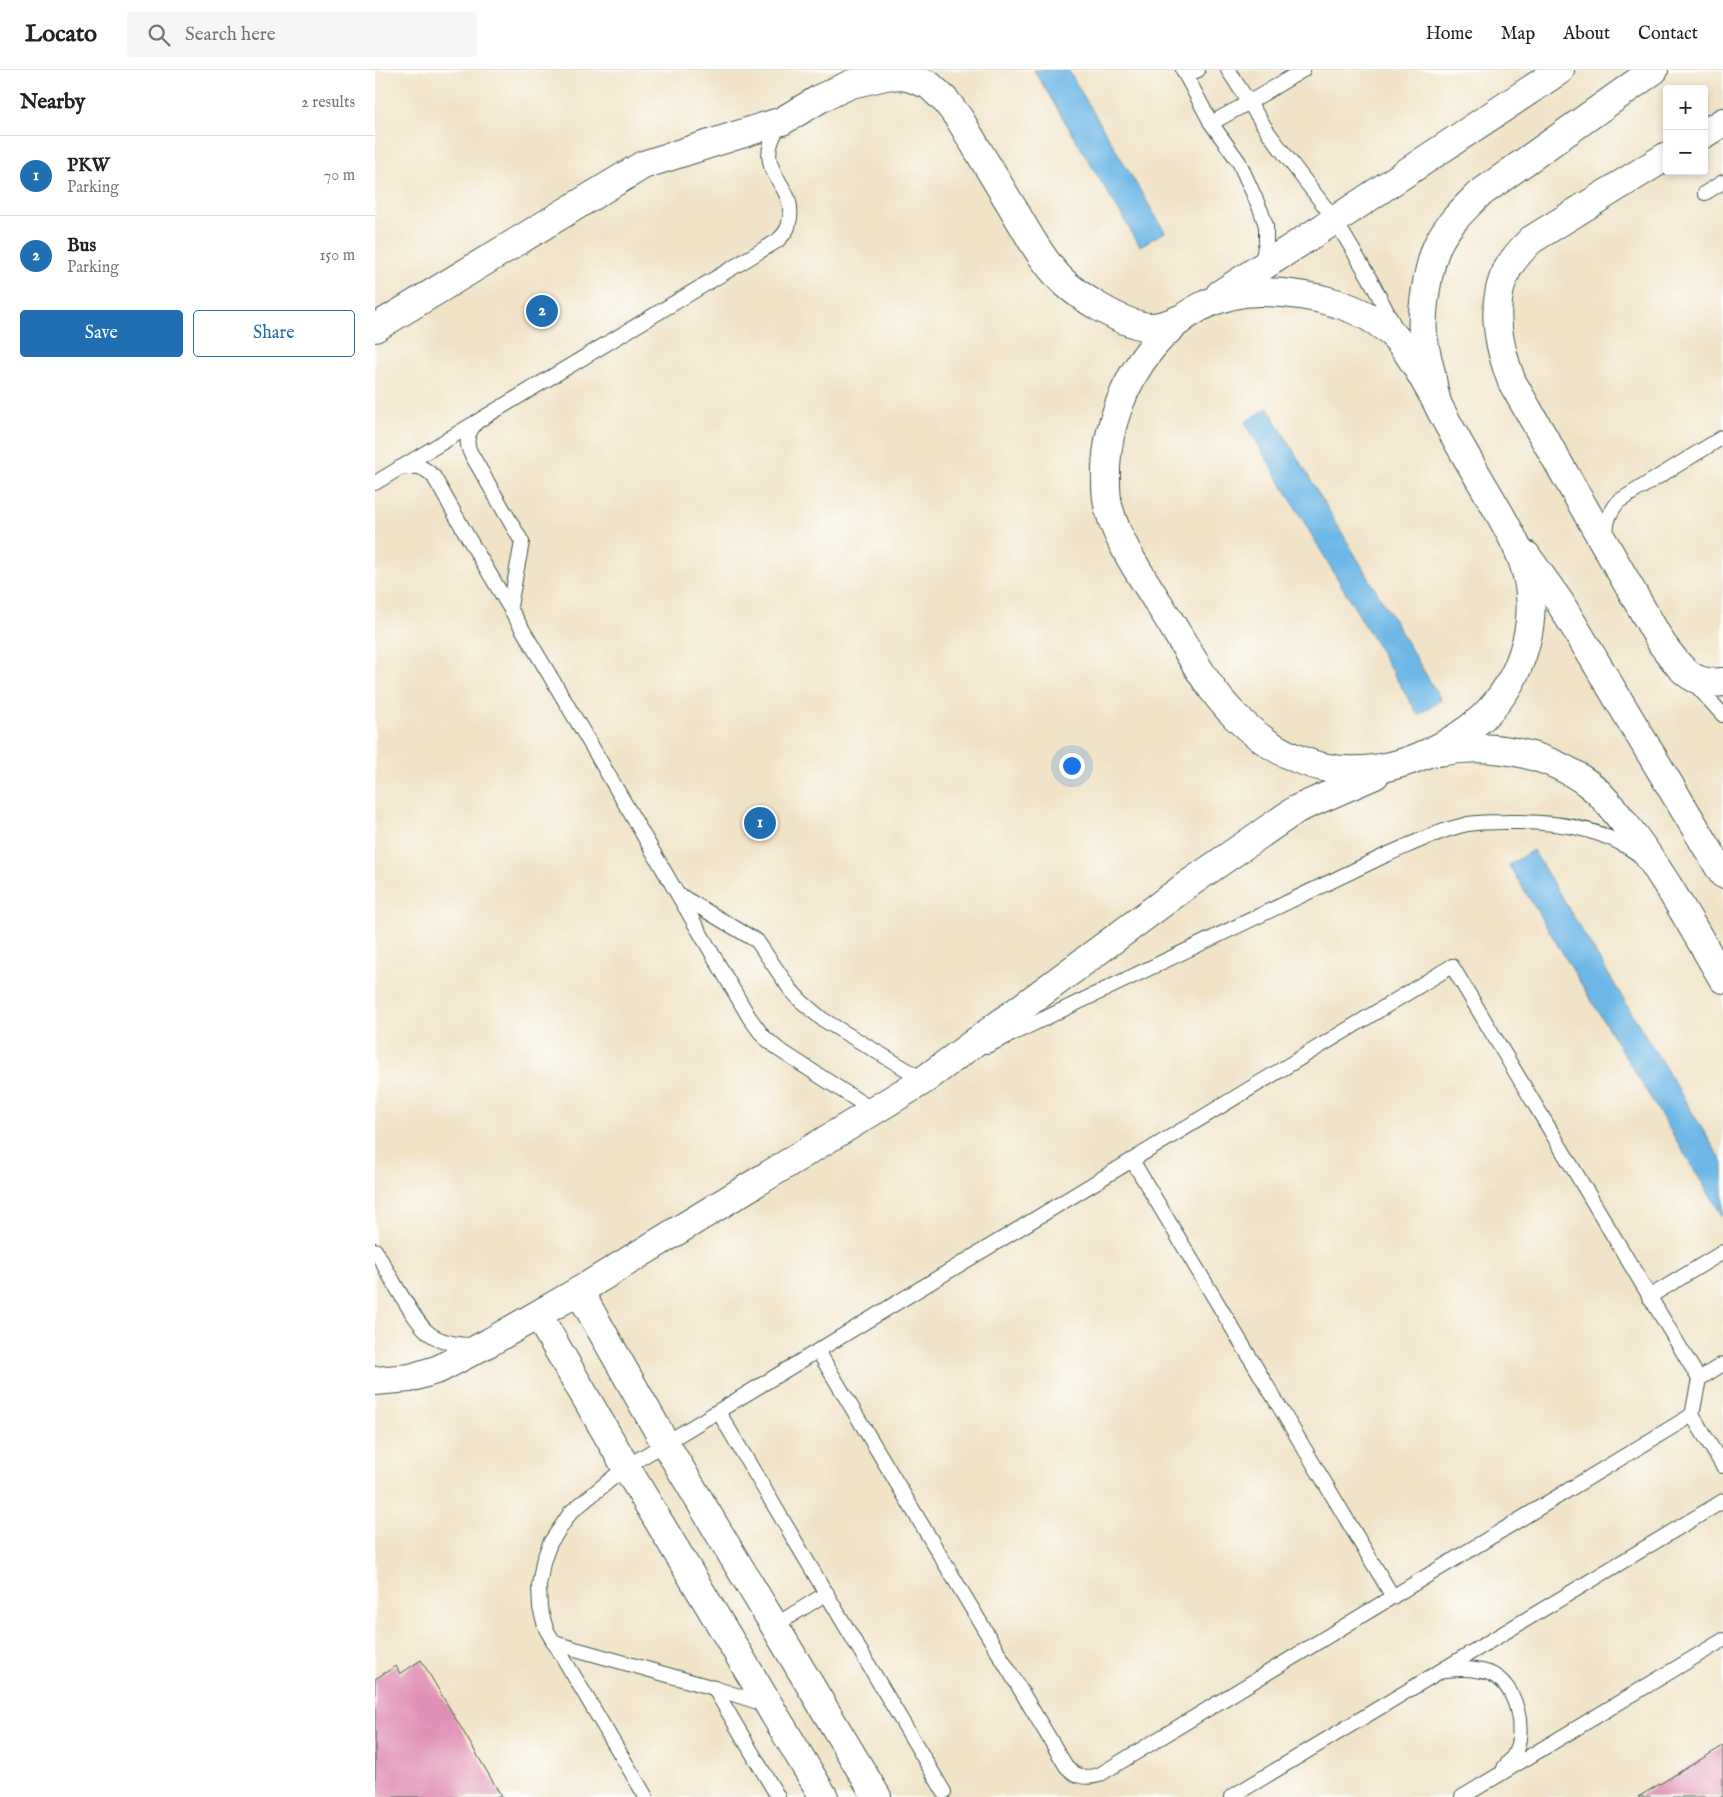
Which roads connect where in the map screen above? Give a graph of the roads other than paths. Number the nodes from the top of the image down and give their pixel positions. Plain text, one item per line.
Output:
1 (1229, 70) edge
2 (1303, 70) edge
3 (1560, 70) edge
4 (1654, 70) edge
5 (1189, 72) edge
6 (1248, 103) junction
7 (782, 121) junction
8 (1723, 122) edge
9 (1211, 123) junction
10 (1708, 131) edge
11 (1663, 158) edge
12 (1723, 182) edge
13 (1705, 193) dead end
14 (1335, 220) junction
15 (1254, 272) junction
16 (1192, 312) junction
17 (375, 328) edge
18 (1410, 356) junction
19 (1436, 401) junction
20 (477, 422) junction
21 (1723, 437) edge
22 (399, 468) junction
23 (375, 483) edge
24 (1510, 532) junction
25 (1610, 554) junction
26 (510, 606) junction
27 (1685, 672) junction
28 (1723, 682) edge
29 (1723, 715) edge
30 (1422, 755) junction
31 (1397, 765) junction
32 (1723, 874) edge
33 (1667, 885) junction
34 (679, 896) junction
35 (1723, 979) edge
36 (931, 1075) junction
37 (874, 1111) junction
38 (1132, 1160) junction
39 (375, 1250) edge
40 (1723, 1252) edge
41 (579, 1291) junction
42 (1649, 1296) junction
43 (539, 1315) junction
44 (490, 1342) junction
45 (818, 1351) junction
46 (1723, 1364) edge
47 (1699, 1379) junction
48 (375, 1381) edge
49 (718, 1411) junction
50 (1692, 1415) junction
51 (665, 1443) junction
52 (1723, 1466) edge
53 (626, 1467) junction
54 (1723, 1501) edge
55 (827, 1593) junction
56 (1393, 1597) junction
57 (774, 1626) junction
58 (1723, 1640) edge
59 (554, 1643) junction
60 (1441, 1670) junction
61 (713, 1688) junction
62 (769, 1706) junction
63 (1499, 1775) junction
64 (944, 1792) dead end
65 (646, 1797) edge
66 (778, 1797) edge
67 (824, 1797) edge
68 (877, 1797) edge
69 (1231, 1797) edge
70 (1462, 1797) edge

1 - 6 lane
2 - 6 lane
3 - 14 street
4 - 19 street
5 - 9 lane
6 - 9 lane
6 - 14 lane
7 - 16 street
7 - 17 street
7 - 20 lane
8 - 10 street
9 - 15 lane
11 - 25 street
12 - 13 lane
14 - 15 street
14 - 18 lane
15 - 16 street
16 - 18 street
16 - 31 street
18 - 19 street
19 - 24 street
20 - 22 lane
20 - 26 lane
21 - 25 lane
22 - 23 lane
22 - 26 lane
24 - 30 street
24 - 32 street
25 - 27 street
26 - 34 lane
27 - 28 street
27 - 29 lane
30 - 31 street
30 - 33 street
31 - 36 street
33 - 35 street
33 - 36 lane
34 - 36 lane
34 - 37 lane
36 - 37 street
37 - 41 street
38 - 42 lane
38 - 45 lane
38 - 56 lane
39 - 44 lane
40 - 42 lane
41 - 43 street
41 - 51 street
42 - 47 lane
43 - 44 street
43 - 53 street
44 - 48 street
45 - 49 lane
45 - 56 lane
46 - 47 lane
47 - 50 lane
49 - 51 lane
49 - 55 lane
50 - 52 lane
50 - 56 lane
51 - 53 lane
51 - 57 street
53 - 59 lane
53 - 62 street
54 - 60 lane
55 - 57 lane
55 - 64 lane
57 - 68 street
58 - 63 lane
59 - 61 lane
59 - 65 lane
60 - 63 lane
60 - 69 lane
61 - 62 lane
61 - 66 lane
62 - 67 street
63 - 70 lane

